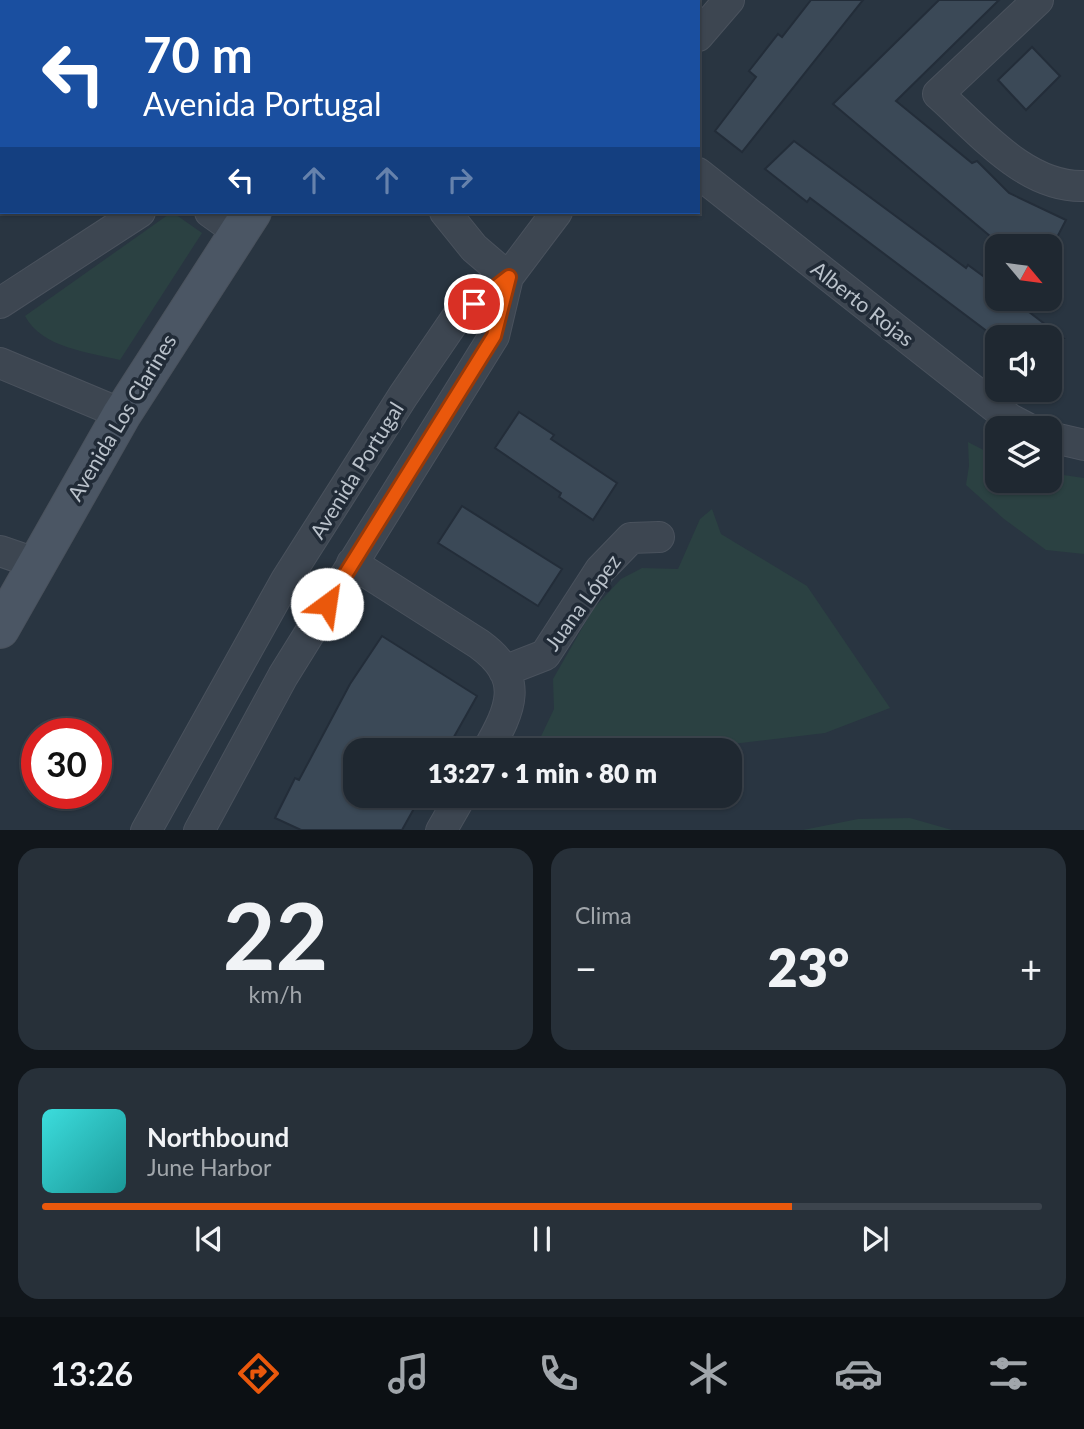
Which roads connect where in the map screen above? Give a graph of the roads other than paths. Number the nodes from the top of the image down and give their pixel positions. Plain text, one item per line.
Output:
1 (729, 0) edge
2 (1038, 0) edge
3 (700, 34) edge
4 (700, 175) edge
5 (1084, 186) edge
6 (137, 214) edge
7 (447, 214) edge
8 (556, 214) edge
9 (233, 219) edge
10 (509, 277) junction
11 (0, 303) edge
12 (0, 363) edge
13 (122, 414) junction
14 (1006, 416) edge
15 (1062, 440) edge
16 (1084, 445) edge
17 (659, 537) dead end
18 (18, 557) edge
19 (352, 563) junction
20 (0, 629) edge
21 (504, 671) junction
22 (494, 738) edge
23 (454, 808) edge
24 (147, 830) edge
25 (200, 830) edge
26 (442, 830) edge

1 - 3 street
2 - 5 street
4 - 14 street, Alberto Rojas
6 - 11 street
7 - 10 street
8 - 10 street, Avenida Portugal
9 - 13 street, Avenida Los Clarines
10 - 19 street, Avenida Portugal
10 - 24 street, Avenida Portugal
12 - 13 street
13 - 18 street, Avenida Los Clarines
15 - 16 street
17 - 21 street, Juana López
18 - 20 street, Avenida Los Clarines
19 - 21 street
19 - 25 street, Avenida Portugal
21 - 22 street
23 - 26 street

